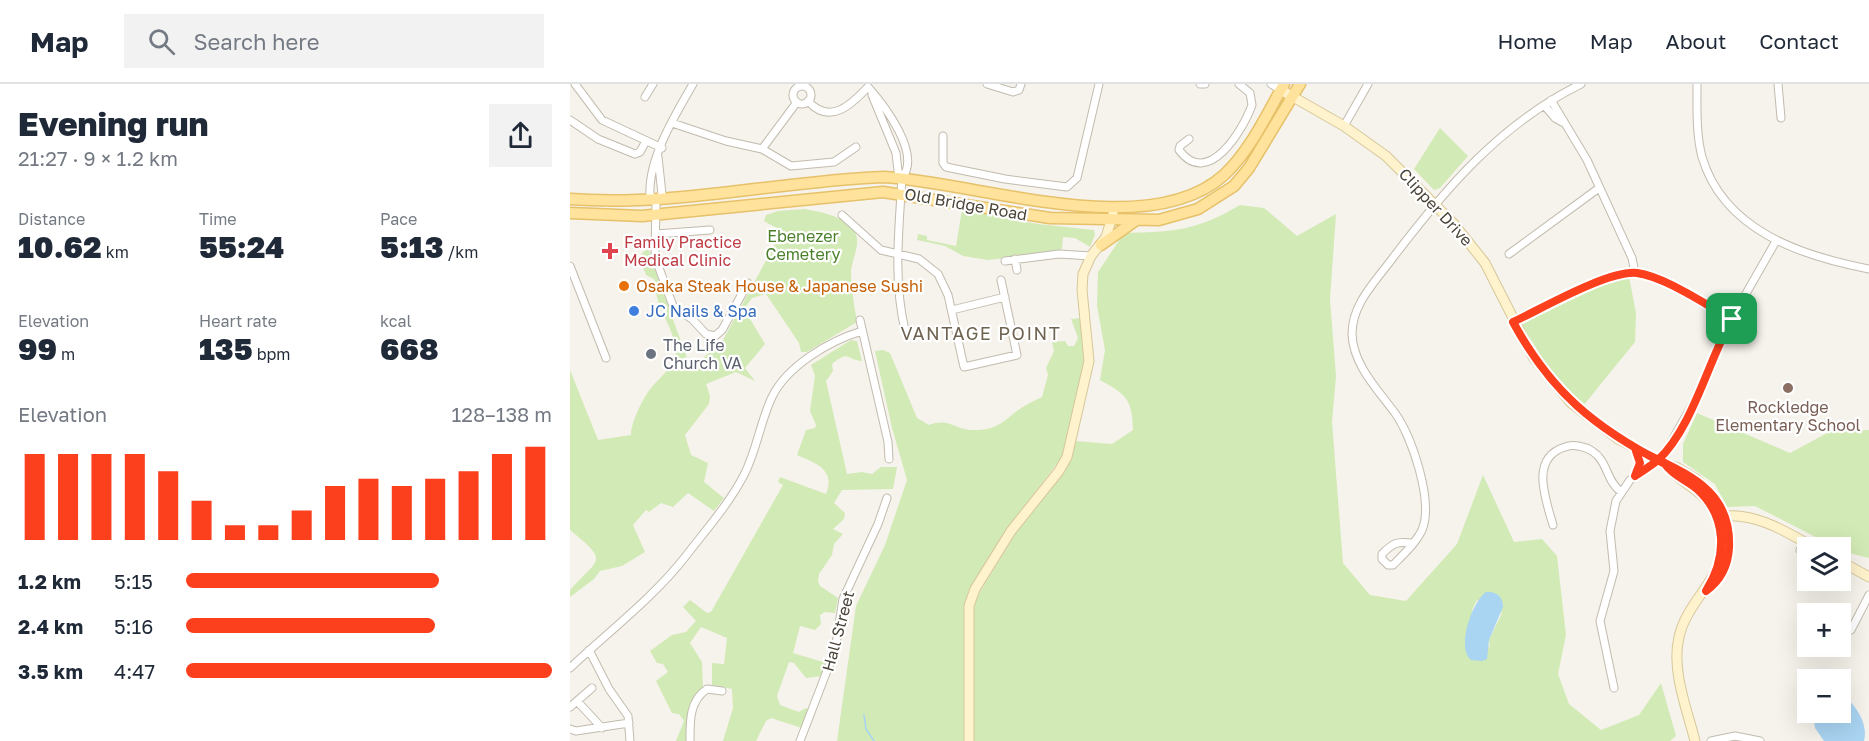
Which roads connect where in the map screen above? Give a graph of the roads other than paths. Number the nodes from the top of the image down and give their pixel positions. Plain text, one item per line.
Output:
1 (575, 84) edge
2 (653, 84) edge
3 (693, 84) edge
4 (816, 84) edge
5 (987, 84) edge
6 (1021, 84) edge
7 (1100, 84) edge
8 (1200, 84) edge
9 (1205, 84) edge
10 (1239, 84) edge
11 (1300, 84) edge
12 (1368, 84) edge
13 (1581, 84) edge
14 (1697, 84) edge
15 (1778, 84) edge
16 (868, 85) edge
17 (1279, 86) edge
18 (809, 90) junction
19 (645, 97) dead end
20 (1293, 97) junction
21 (1551, 100) junction
22 (808, 101) junction
23 (797, 102) junction
24 (1544, 105) junction
25 (1781, 118) dead end
26 (570, 120) edge
27 (1562, 122) junction
28 (672, 123) junction
29 (1344, 126) junction
30 (943, 136) dead end
31 (1189, 139) dead end
32 (646, 141) junction
33 (856, 147) dead end
34 (662, 148) junction
35 (762, 149) junction
36 (658, 157) junction
37 (902, 178) junction
38 (1599, 188) junction
39 (901, 193) junction
40 (570, 199) edge
41 (657, 201) junction
42 (1434, 205) junction
43 (1115, 206) junction
44 (570, 213) edge
45 (657, 215) junction
46 (842, 215) dead end
47 (1111, 220) junction
48 (1135, 220) junction
49 (710, 230) dead end
50 (656, 234) junction
51 (1776, 240) junction
52 (1101, 245) junction
53 (898, 254) junction
54 (1509, 254) dead end
55 (1091, 256) junction
56 (1015, 260) junction
57 (1005, 261) dead end
58 (570, 266) edge
59 (1869, 269) edge
60 (1017, 270) dead end
61 (1635, 273) junction
62 (1001, 280) dead end
63 (748, 283) dead end
64 (1005, 297) junction
65 (952, 310) junction
66 (1732, 319) junction
67 (860, 320) dead end
68 (1513, 322) junction
69 (905, 330) dead end
70 (862, 331) junction
71 (606, 358) dead end
72 (1635, 448) junction
73 (889, 459) dead end
74 (1661, 462) junction
75 (1635, 476) junction
76 (1621, 492) junction
77 (887, 498) dead end
78 (1721, 517) junction
79 (1553, 525) dead end
80 (1797, 539) edge
81 (1412, 543) dead end
82 (1851, 567) edge
83 (1869, 577) edge
84 (1869, 595) edge
85 (1851, 630) dead end
86 (589, 650) junction
87 (570, 668) edge
88 (592, 688) dead end
89 (1614, 688) dead end
90 (722, 692) dead end
91 (577, 701) junction
92 (570, 706) edge
93 (629, 723) junction
94 (602, 728) junction
95 (570, 729) edge
96 (630, 741) edge
97 (690, 741) edge
98 (800, 741) edge
99 (969, 741) edge
100 (1695, 741) edge
101 (1711, 741) edge
102 (1760, 741) edge

1 - 32 street
2 - 19 street
3 - 28 street
4 - 18 street
5 - 6 street
7 - 30 street
8 - 9 street
10 - 31 street
11 - 20 main road, Old Bridge Road
12 - 29 street
13 - 21 street
14 - 51 street
15 - 25 street
16 - 22 street
16 - 37 street
17 - 20 street, Clipper Drive
17 - 43 main road, Old Bridge Road
18 - 22 street
18 - 23 street
20 - 29 street, Clipper Drive
20 - 48 main road, Old Bridge Road
21 - 24 street
21 - 27 street
22 - 23 street
23 - 35 street
24 - 27 street
24 - 42 street
26 - 32 street
27 - 38 street
28 - 34 street
28 - 35 street
29 - 42 street, Clipper Drive
32 - 34 street
33 - 35 street
34 - 36 street
36 - 41 street
36 - 41 street
37 - 39 street
37 - 41 main road, Old Bridge Road
37 - 43 main road, Old Bridge Road
38 - 54 street
38 - 61 street
39 - 45 main road, Old Bridge Road
39 - 47 main road, Old Bridge Road
39 - 53 street
40 - 41 main road, Old Bridge Road
41 - 45 street
42 - 68 street, Clipper Drive
42 - 81 street
43 - 47 street
44 - 45 main road, Old Bridge Road
45 - 50 street
46 - 53 street
47 - 48 main road, Old Bridge Road
47 - 52 street
48 - 52 main road
49 - 50 street
50 - 63 street
51 - 59 street
51 - 66 street
52 - 55 street
53 - 65 street
53 - 69 street
55 - 56 street
55 - 99 street
56 - 57 street
56 - 60 street
58 - 71 street
61 - 66 street
61 - 68 street
62 - 64 street
64 - 65 street
64 - 65 street
66 - 74 street
67 - 70 street
68 - 72 street, Clipper Drive
70 - 73 street
70 - 86 street
72 - 74 street, Clipper Drive
72 - 75 street
74 - 75 street
74 - 78 street, Clipper Drive
75 - 76 street
76 - 79 street
76 - 89 street
77 - 98 street, Hall Street
78 - 80 street
78 - 100 street, Clipper Drive
82 - 83 street
84 - 85 street
86 - 87 street
86 - 93 street
88 - 91 street
90 - 97 street
91 - 92 street
91 - 94 street
93 - 94 street
93 - 96 street
94 - 95 street
101 - 102 street

